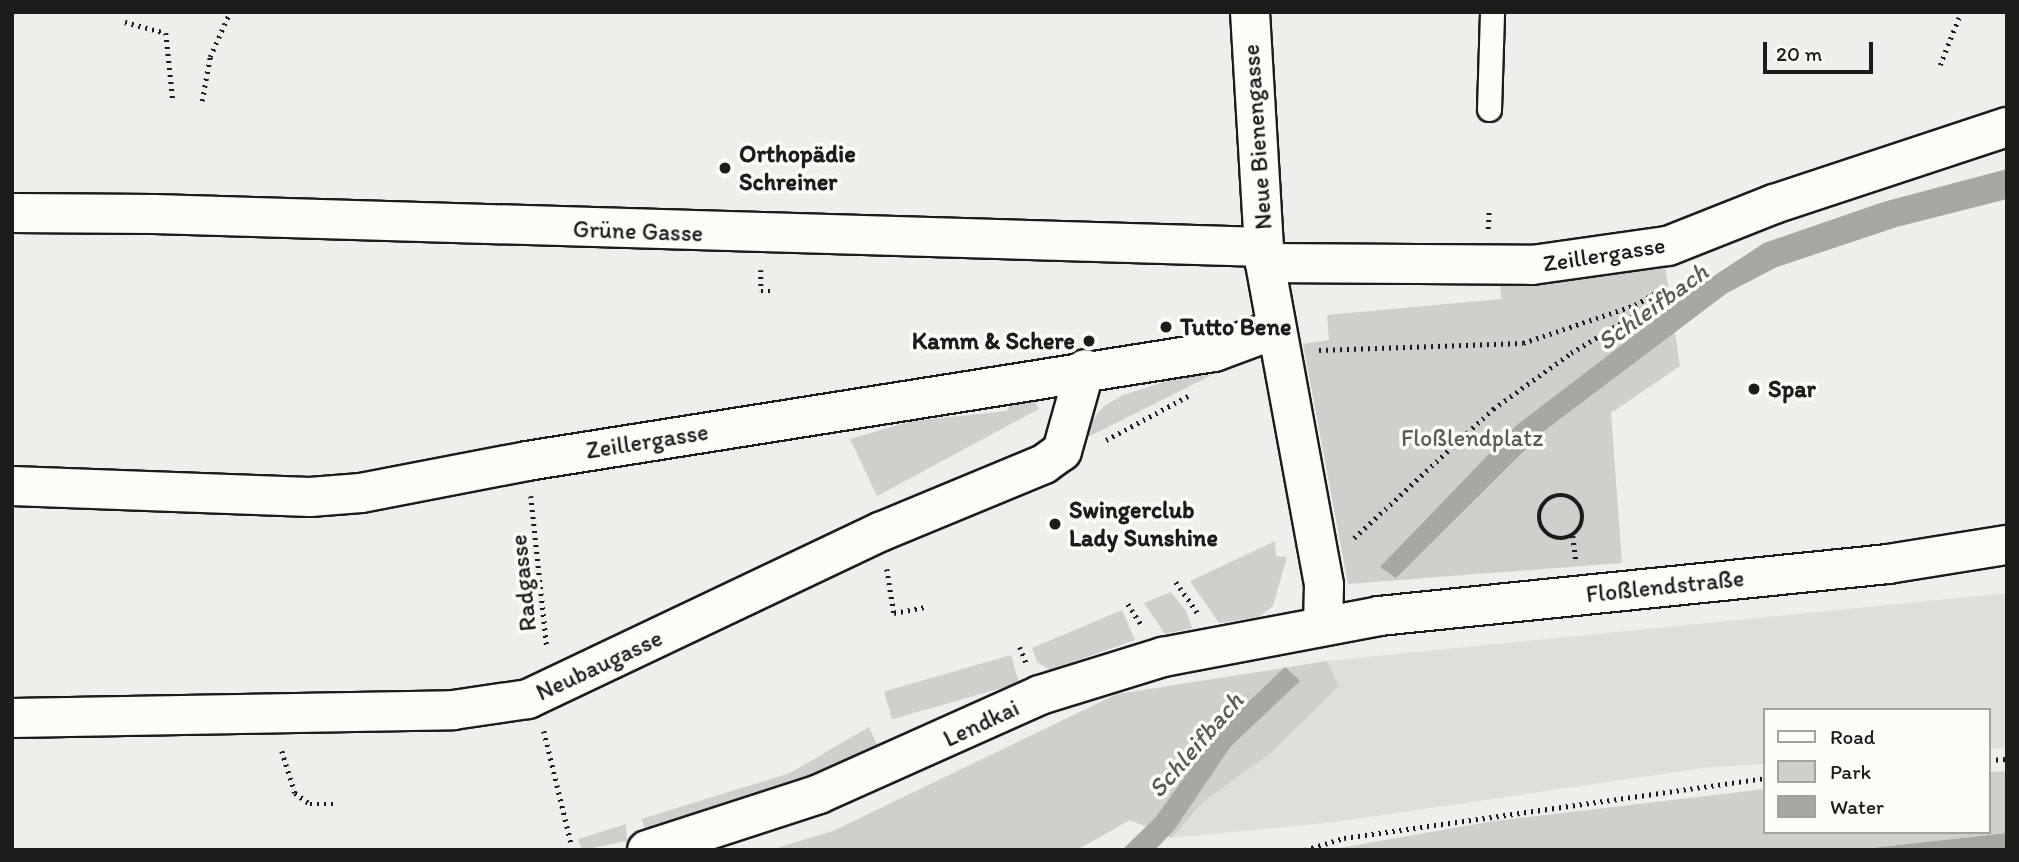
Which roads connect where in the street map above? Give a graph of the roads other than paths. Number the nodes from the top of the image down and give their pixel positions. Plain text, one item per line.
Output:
1 (1250, 12) edge
2 (1492, 12) edge
3 (1489, 109) dead end
4 (2007, 127) edge
5 (12, 213) edge
6 (1265, 255) junction
7 (1276, 329) junction
8 (1085, 369) junction
9 (12, 486) edge
10 (2007, 545) edge
11 (1323, 625) junction
12 (12, 718) edge
13 (647, 850) edge

1 - 6 street, Neue Bienengasse
2 - 3 lane
4 - 6 street, Zeillergasse
5 - 6 street, Grüne Gasse
6 - 7 street
7 - 8 street, Zeillergasse
7 - 11 street
8 - 9 street, Zeillergasse
8 - 12 street, Neubaugasse
10 - 11 street, Floßlendstraße
11 - 13 street, Lendkai

